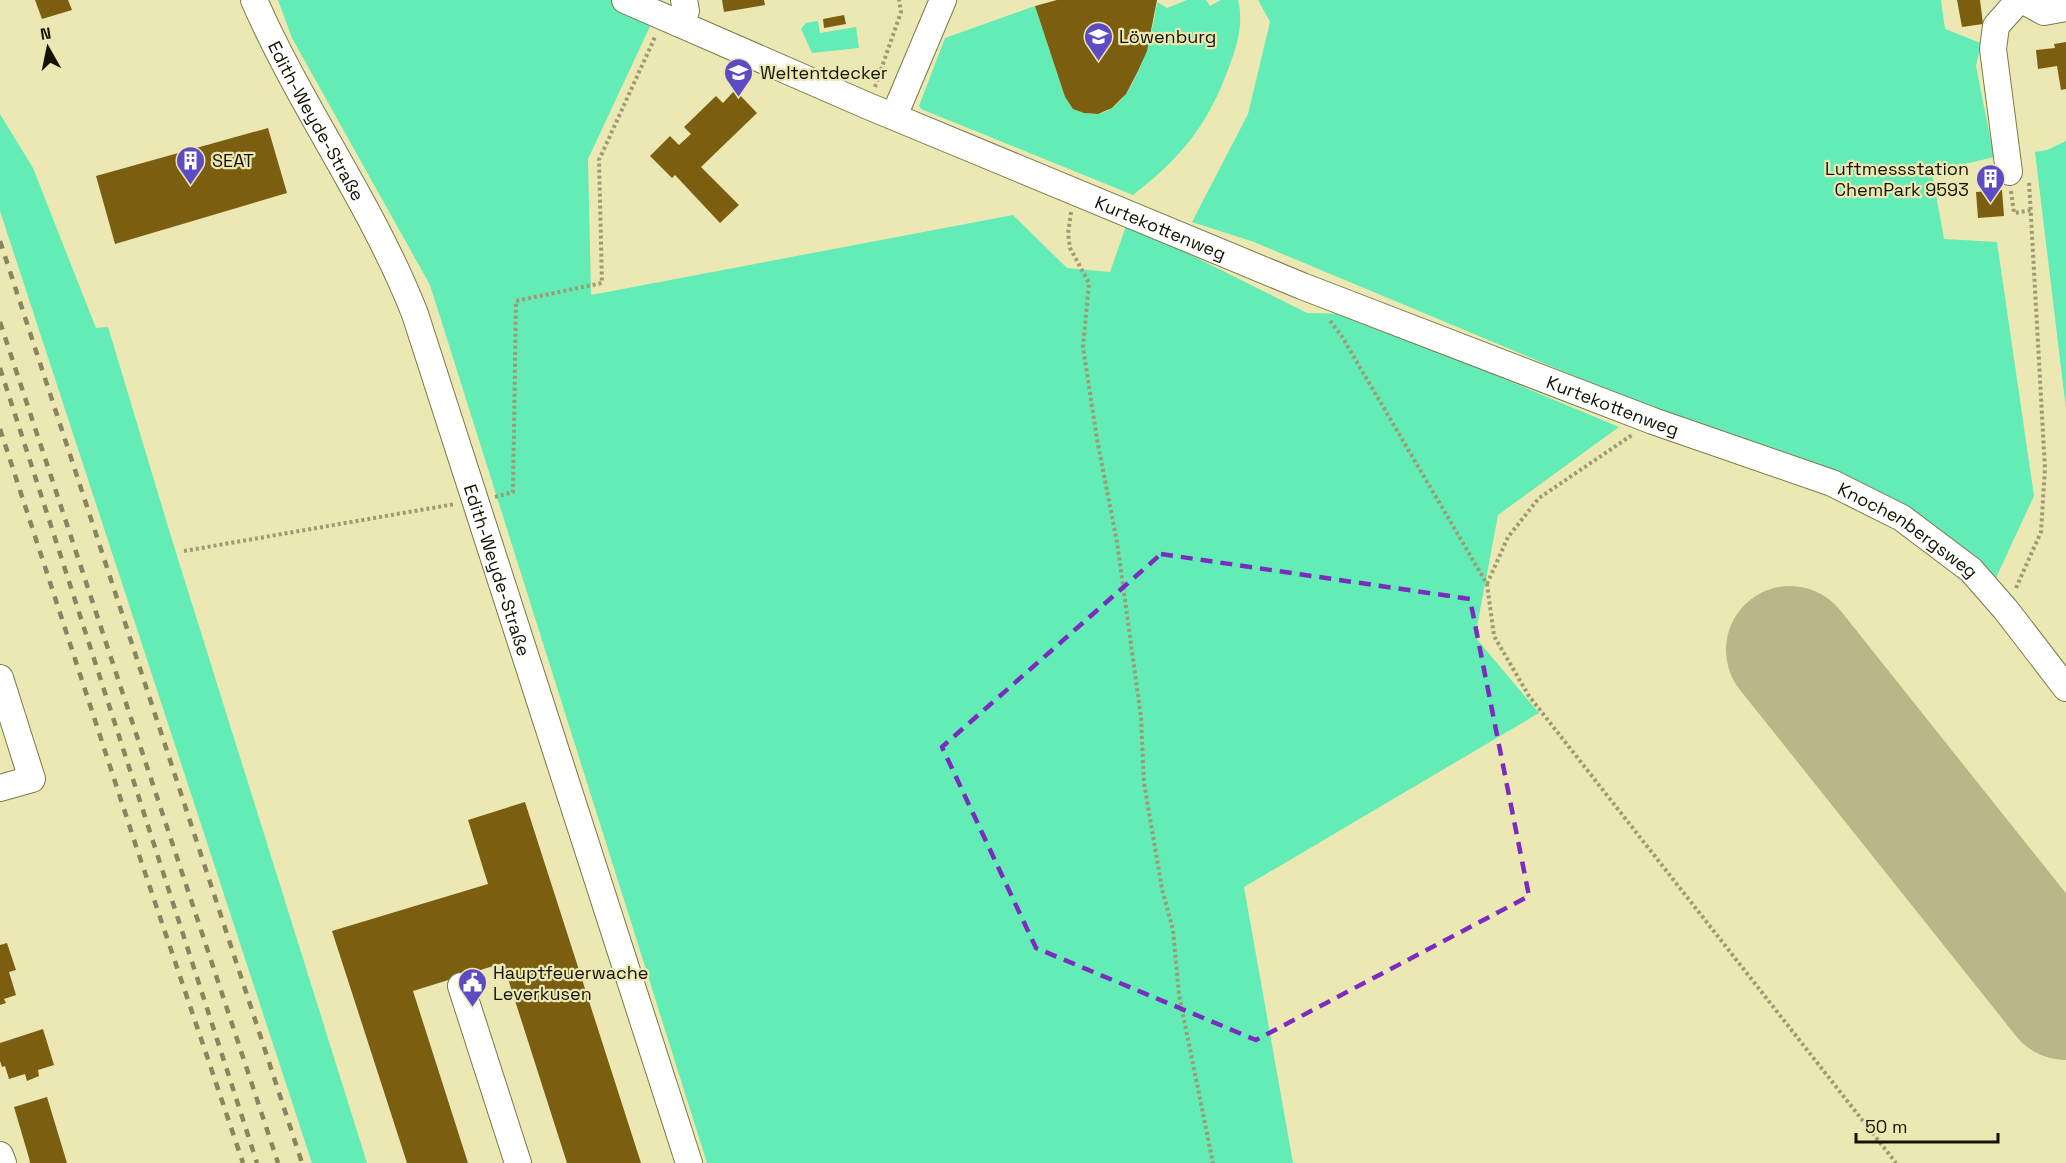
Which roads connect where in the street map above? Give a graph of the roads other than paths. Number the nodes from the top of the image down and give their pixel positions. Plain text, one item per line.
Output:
1 (254, 0) edge
2 (625, 0) edge
3 (943, 0) edge
4 (2020, 0) edge
5 (2066, 8) edge
6 (676, 14) edge
7 (894, 116) junction
8 (2018, 172) road end
9 (1702, 438) joint
10 (0, 678) edge
11 (2066, 688) edge
12 (0, 788) edge
13 (461, 986) dead end
14 (0, 1155) edge
15 (3, 1163) edge
16 (518, 1163) edge
17 (689, 1163) edge

1 - 17 street, Edith-Weyde-Straße
2 - 6 street, Kurtekottenweg
3 - 7 street
4 - 5 street
4 - 8 street
6 - 7 street, Kurtekottenweg
7 - 9 street, Kurtekottenweg
9 - 11 street, Knochenbergsweg
10 - 12 street
13 - 16 street
14 - 15 street

